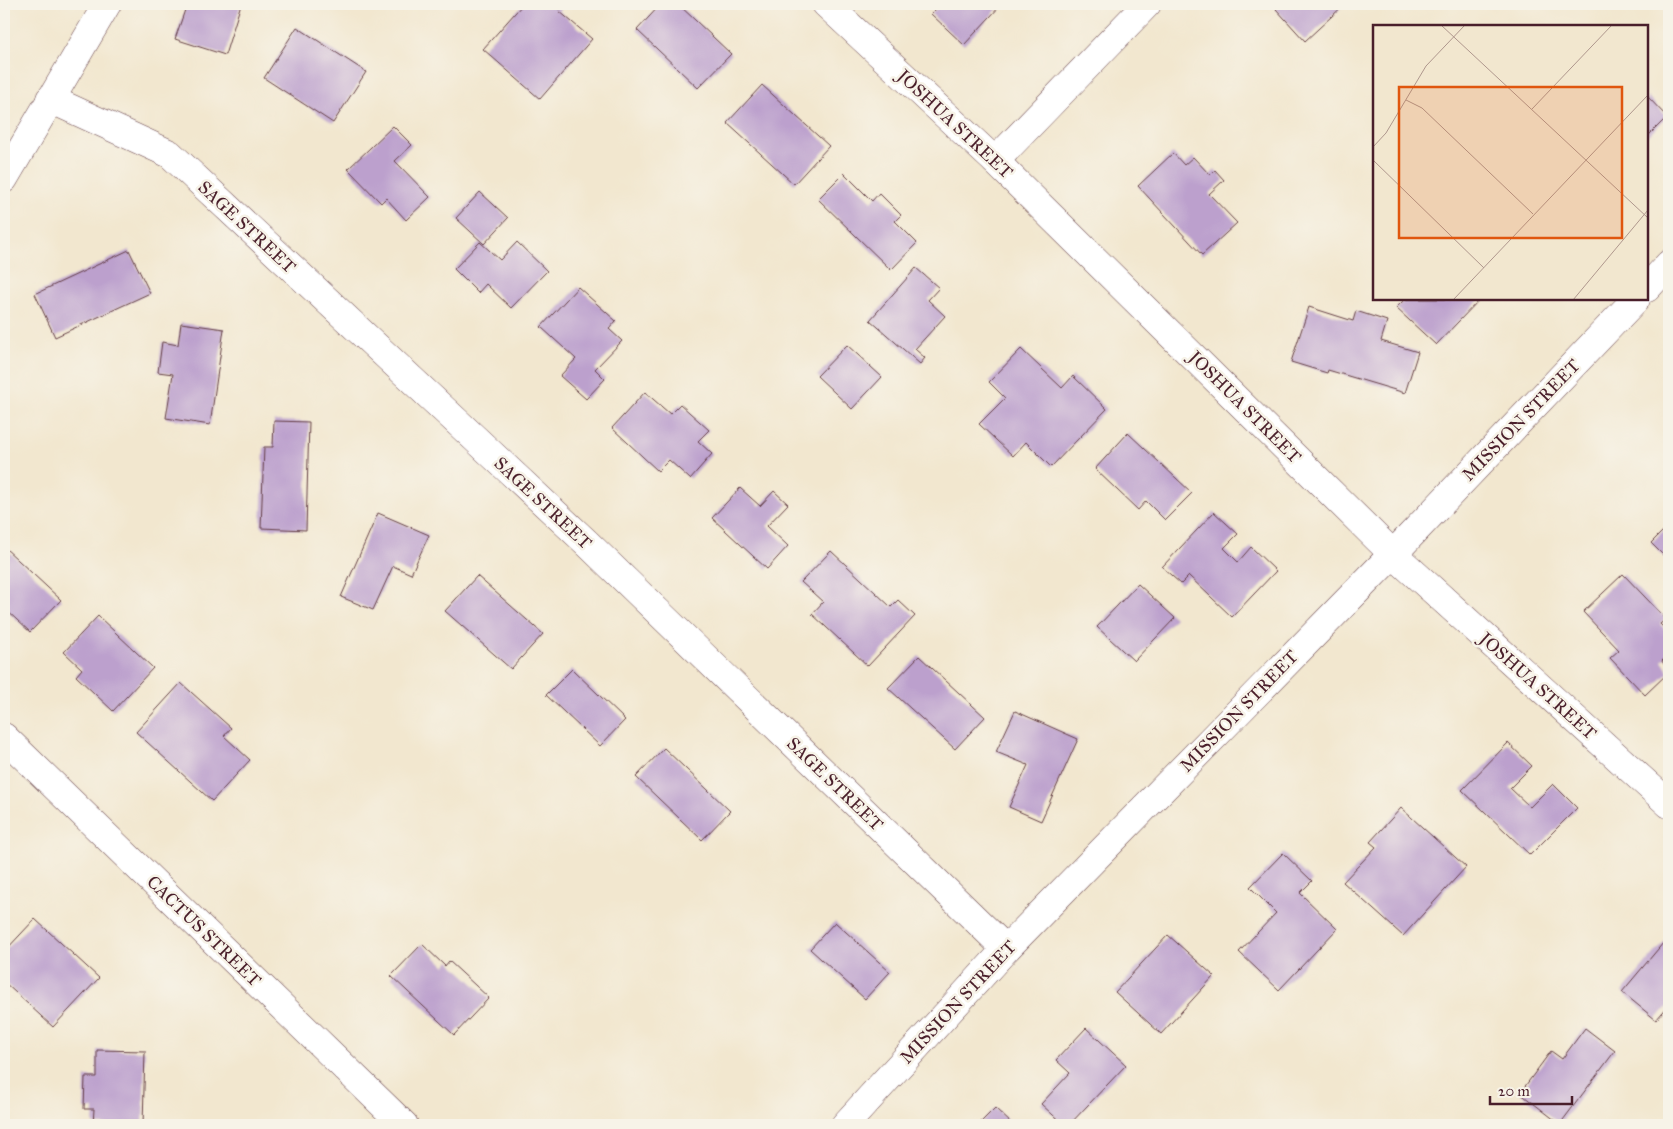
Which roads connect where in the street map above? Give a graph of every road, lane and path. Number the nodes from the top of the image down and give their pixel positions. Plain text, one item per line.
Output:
1 (108, 4) edge
2 (826, 4) edge
3 (1147, 4) edge
4 (50, 99) junction
5 (995, 161) junction
6 (4, 179) edge
7 (1669, 264) edge
8 (1648, 287) edge
9 (1635, 300) edge
10 (1393, 554) junction
11 (4, 737) edge
12 (1669, 804) edge
13 (1006, 949) junction
14 (404, 1125) edge
15 (845, 1125) edge

1 - 4 street
2 - 5 street, JOSHUA STREET
3 - 5 street
4 - 6 street
4 - 13 street, SAGE STREET
5 - 10 street, JOSHUA STREET
7 - 8 street
9 - 10 street, MISSION STREET
10 - 12 street, JOSHUA STREET
10 - 13 street, MISSION STREET
11 - 14 street, CACTUS STREET
13 - 15 street, MISSION STREET

